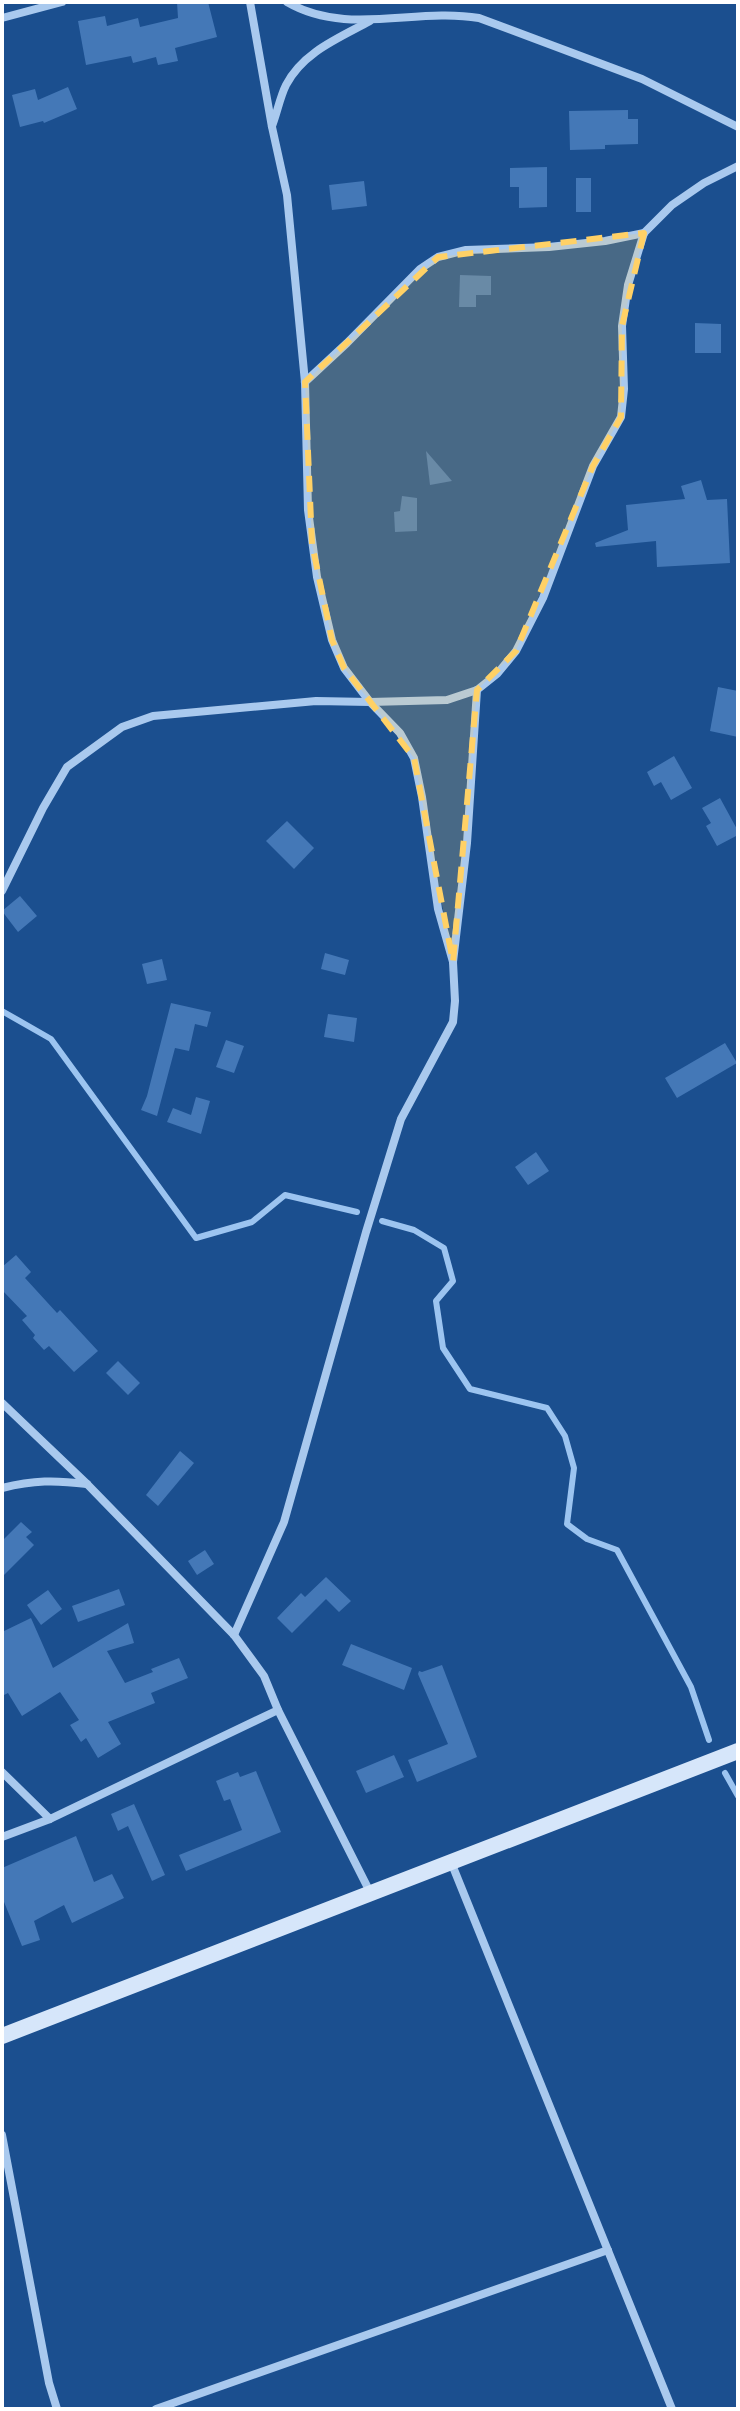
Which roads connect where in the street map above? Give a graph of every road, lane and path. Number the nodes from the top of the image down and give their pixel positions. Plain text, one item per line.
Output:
1 (62, 2) edge
2 (250, 2) edge
3 (287, 2) edge
4 (2, 18) edge
5 (372, 20) junction
6 (272, 127) junction
7 (738, 127) edge
8 (738, 166) edge
9 (644, 233) junction
10 (305, 382) junction
11 (477, 690) junction
12 (370, 702) junction
13 (2, 891) edge
14 (453, 962) junction
15 (2, 1403) edge
16 (88, 1485) junction
17 (2, 1488) edge
18 (234, 1635) junction
19 (278, 1710) junction
20 (738, 1751) edge
21 (2, 1772) edge
22 (50, 1819) junction
23 (2, 1837) edge
24 (451, 1861) junction
25 (370, 1892) junction
26 (2, 2036) edge
27 (2, 2135) edge
28 (608, 2250) junction
29 (57, 2409) edge
30 (156, 2409) edge
31 (672, 2409) edge

1 - 4 street
2 - 6 street
3 - 5 street
5 - 6 street
5 - 7 street
6 - 10 street
8 - 9 street
9 - 10 street
9 - 11 street
10 - 12 street
11 - 12 street
11 - 14 street
12 - 13 street
12 - 14 street
14 - 18 street
15 - 16 street
16 - 17 street
16 - 18 street
18 - 19 street
19 - 22 street
19 - 25 street
20 - 24 street
21 - 22 street
22 - 23 street
24 - 25 street
24 - 28 street
25 - 26 street
27 - 29 street
28 - 30 street
28 - 31 street

